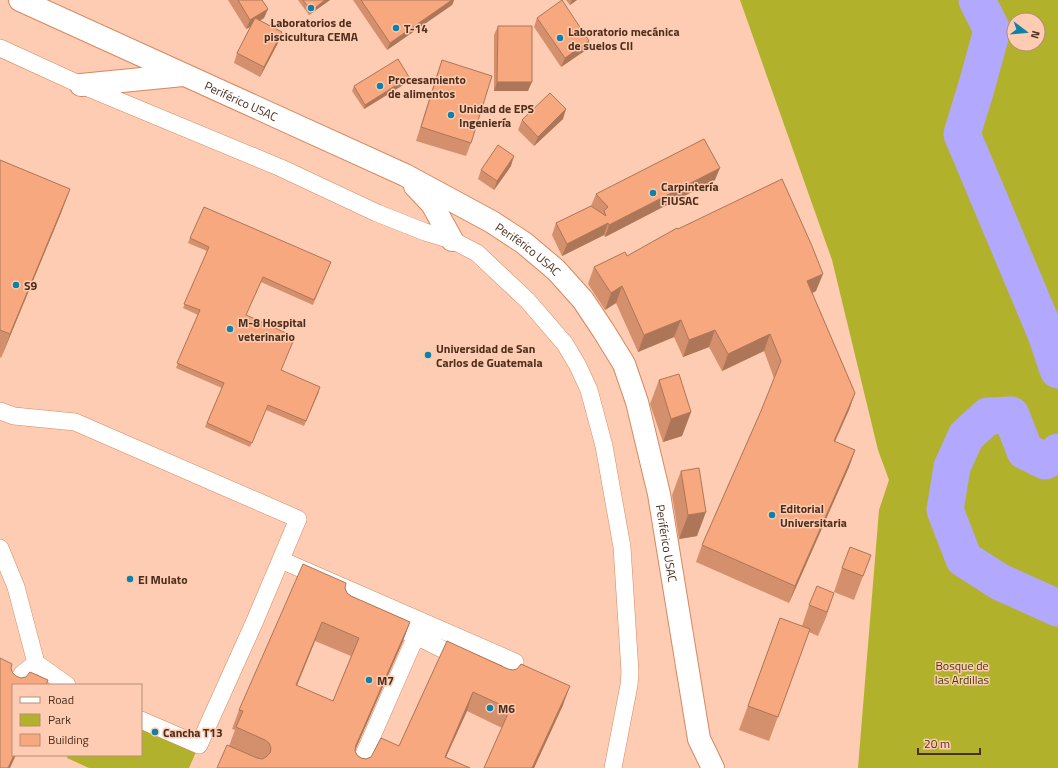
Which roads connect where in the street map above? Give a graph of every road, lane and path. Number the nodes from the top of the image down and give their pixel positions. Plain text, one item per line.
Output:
1 (20, 0) edge
2 (0, 48) edge
3 (184, 74) junction
4 (81, 85) junction
5 (405, 175) junction
6 (452, 240) junction
7 (0, 411) edge
8 (0, 548) edge
9 (281, 560) junction
10 (369, 615) edge
11 (416, 636) junction
12 (36, 663) junction
13 (16, 684) edge
14 (66, 684) edge
15 (142, 720) edge
16 (358, 768) edge
17 (613, 768) edge
18 (713, 768) edge

1 - 3 street, Periférico USAC
2 - 4 street
3 - 4 street
3 - 5 street, Periférico USAC
4 - 6 street
5 - 6 street
5 - 18 street, Periférico USAC
6 - 17 street
7 - 9 street
8 - 12 street
9 - 11 street
9 - 15 street
10 - 11 street
11 - 16 street
12 - 13 street
12 - 14 street

